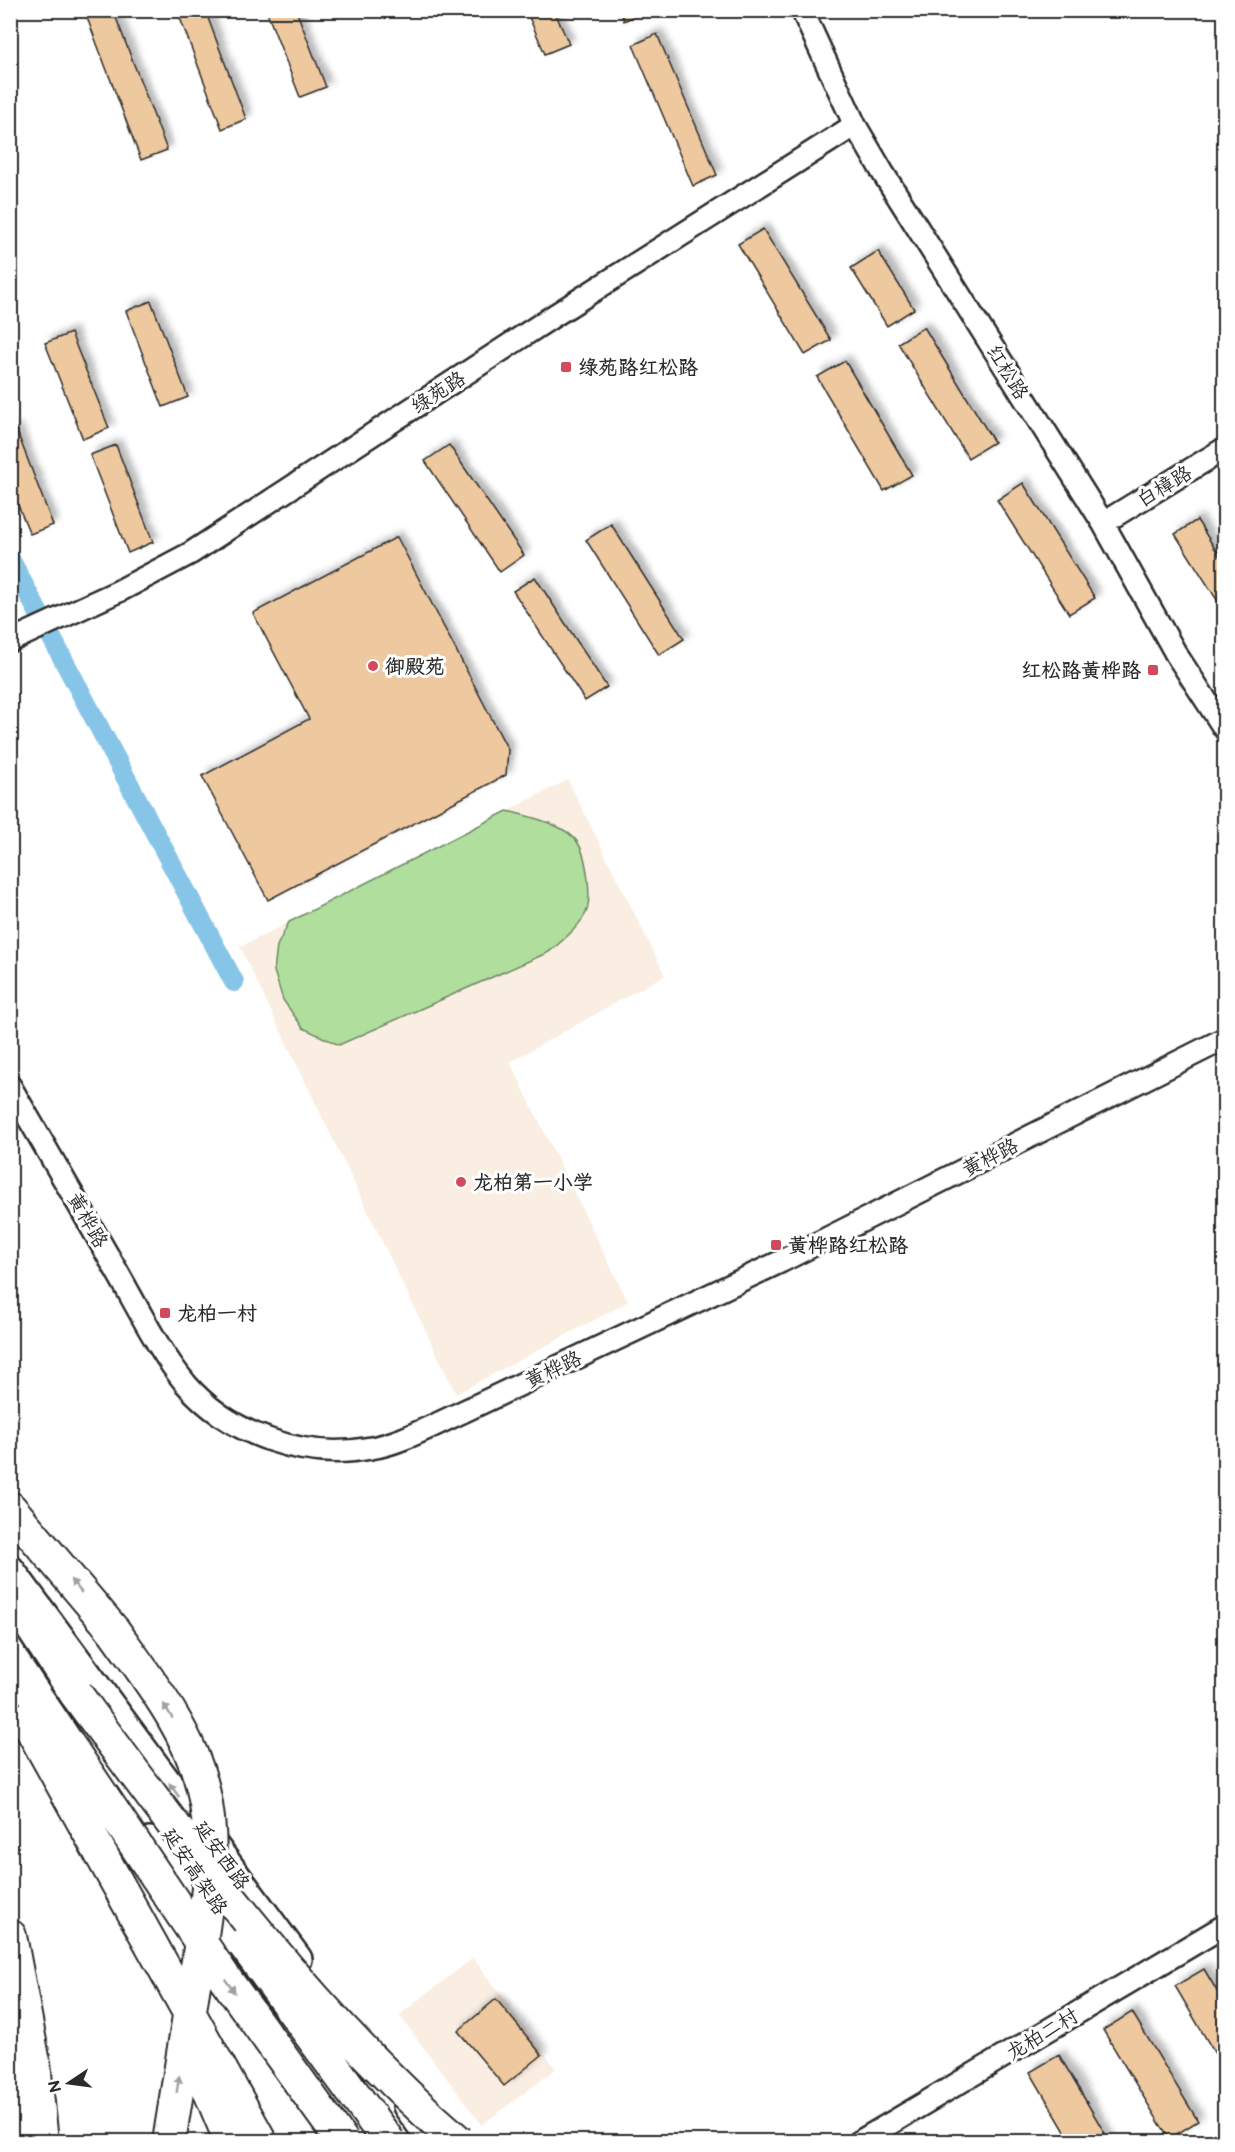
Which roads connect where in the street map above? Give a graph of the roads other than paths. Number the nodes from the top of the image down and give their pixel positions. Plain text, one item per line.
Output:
1 (802, 10) edge
2 (855, 125) junction
3 (1224, 449) edge
4 (1103, 523) junction
5 (14, 639) edge
6 (1224, 728) edge
7 (1224, 1039) edge
8 (10, 1086) edge
9 (10, 1508) edge
10 (10, 1569) edge
11 (10, 1594) edge
12 (10, 1660) edge
13 (76, 1694) junction
14 (18, 1706) edge
15 (1224, 1926) edge
16 (10, 1936) edge
17 (10, 2081) edge
18 (20, 2142) edge
19 (42, 2142) edge
20 (169, 2142) edge
21 (231, 2142) edge
22 (261, 2142) edge
23 (343, 2142) edge
24 (382, 2142) edge
25 (389, 2142) edge
26 (433, 2142) edge
27 (459, 2142) edge
28 (859, 2142) edge

1 - 2 street, 红松路
2 - 4 street, 红松路
2 - 5 street, 绿苑路
3 - 4 street, 白樟路
4 - 6 street, 红松路
7 - 8 street, 黄桦路
20 -> 9 highway, bridge
26 -> 10 main road, 延安西路
11 - 13 highway, 延安高架路
12 -> 23 highway, 延安高架路, bridge
12 - 24 main road
13 - 25 highway, 延安高架路, bridge
13 - 27 highway, bridge
14 - 21 highway, bridge
14 - 22 highway, bridge
15 - 28 street, 龙柏二村
16 - 19 highway
17 - 18 main road

